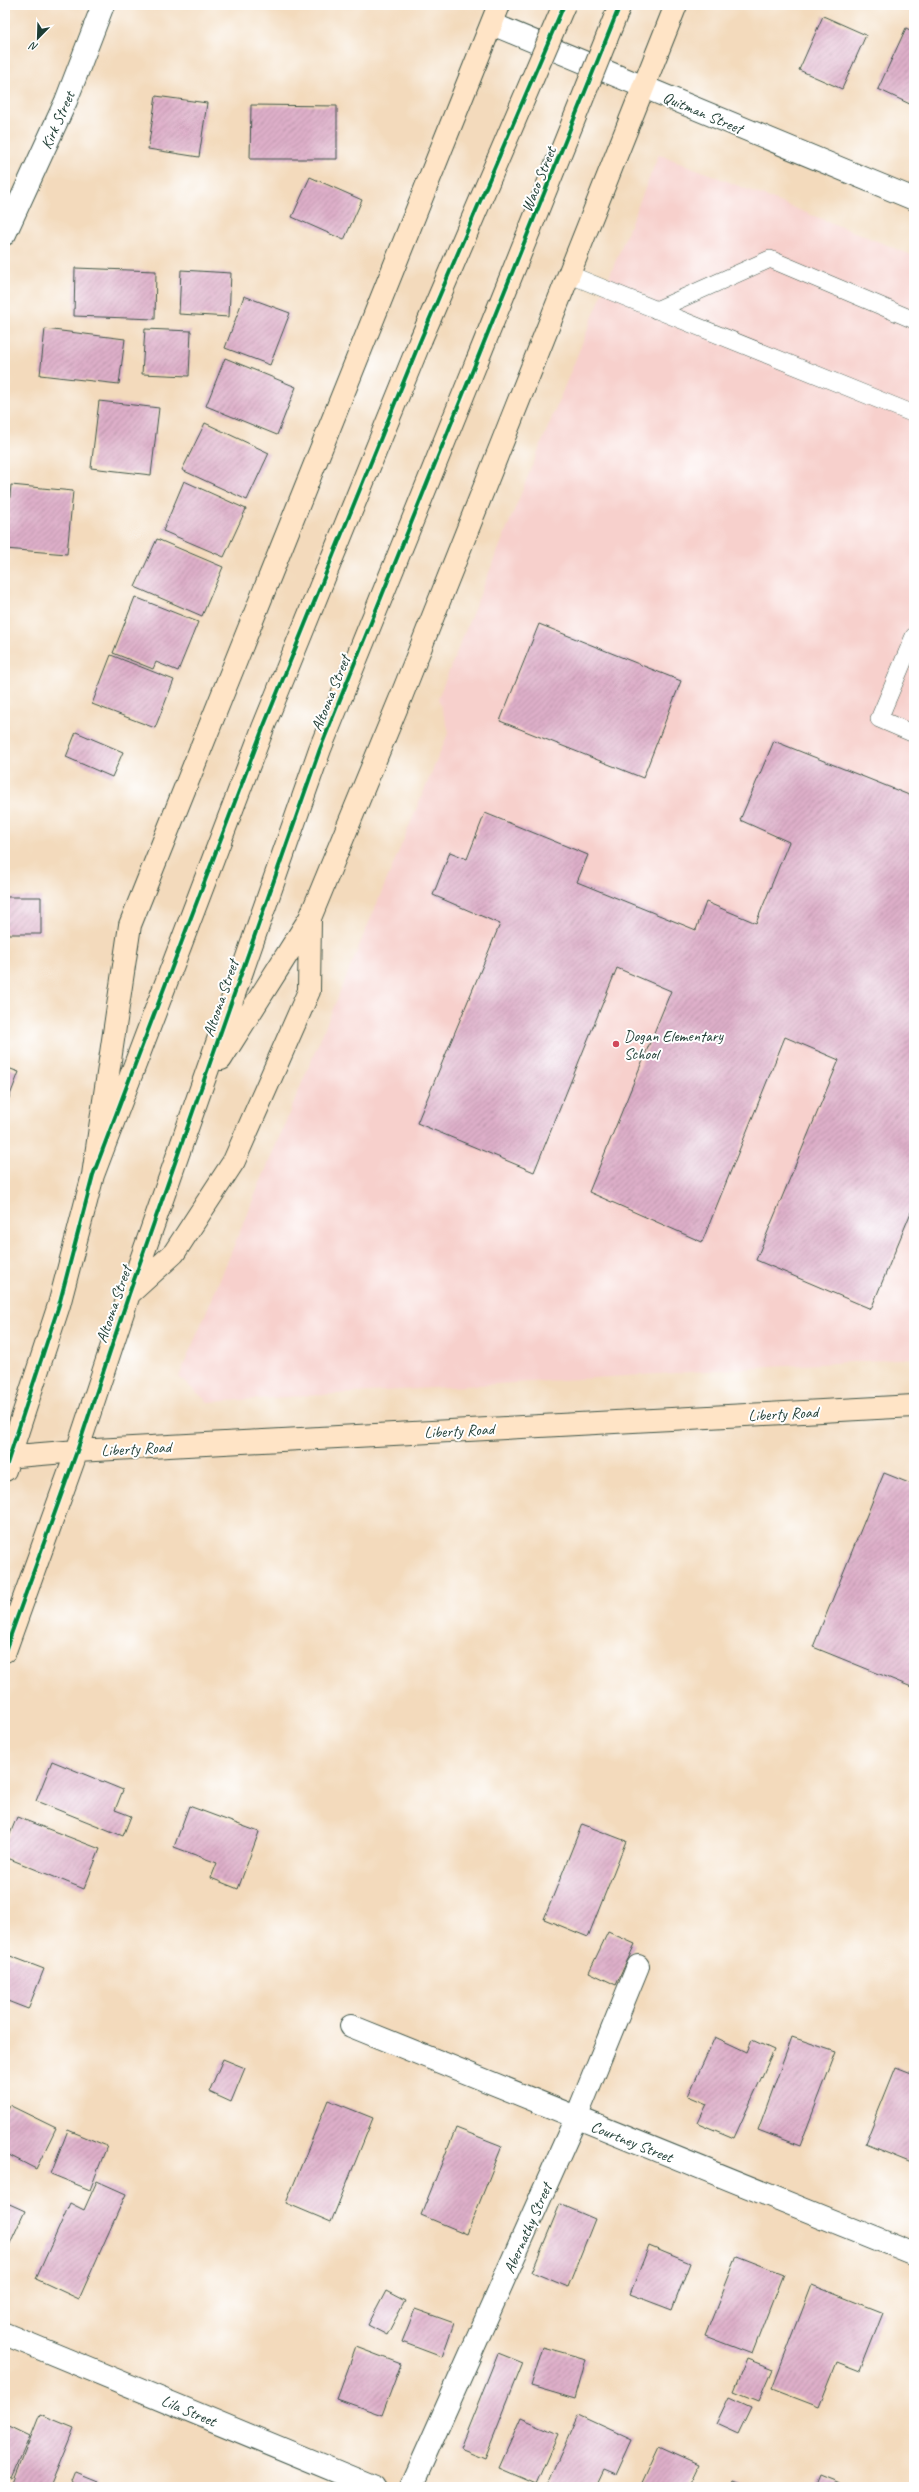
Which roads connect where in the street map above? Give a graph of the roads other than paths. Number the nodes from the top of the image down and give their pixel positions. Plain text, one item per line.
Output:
1 (102, 5) edge
2 (564, 5) edge
3 (620, 5) edge
4 (676, 5) edge
5 (495, 15) edge
6 (642, 87) junction
7 (914, 199) edge
8 (5, 234) edge
9 (568, 274) junction
10 (656, 310) junction
11 (914, 320) edge
12 (477, 361) joint
13 (914, 414) edge
14 (914, 636) edge
15 (914, 734) edge
16 (310, 918) junction
17 (200, 1093) junction
18 (93, 1175) junction
19 (129, 1294) junction
20 (914, 1406) edge
21 (77, 1451) junction
22 (7, 1461) edge
23 (5, 1651) edge
24 (638, 1966) dead end
25 (351, 2026) dead end
26 (576, 2118) junction
27 (914, 2254) edge
28 (5, 2334) edge
29 (374, 2487) edge
30 (411, 2487) edge

1 - 8 street, Kirk Street
2 - 18 main road, bridge
3 - 12 main road, Waco Street, bridge
4 - 6 main road
5 - 6 street, Quitman Street
5 - 18 main road
6 - 7 street, Quitman Street
6 - 9 main road
9 - 10 lane
9 - 16 main road
10 - 11 lane
10 - 13 lane
12 - 17 main road, Altoona Street
14 - 15 lane
16 - 17 main road
16 - 19 main road
17 - 19 main road, Altoona Street
18 - 22 main road
19 - 21 main road, Altoona Street
20 - 21 main road, Liberty Road
21 - 22 main road, Liberty Road
21 - 23 main road, Altoona Street
24 - 26 street, Abernathy Street
25 - 26 street, Courtney Street
26 - 27 street, Courtney Street
26 - 30 street, Abernathy Street
28 - 29 street, Lila Street

